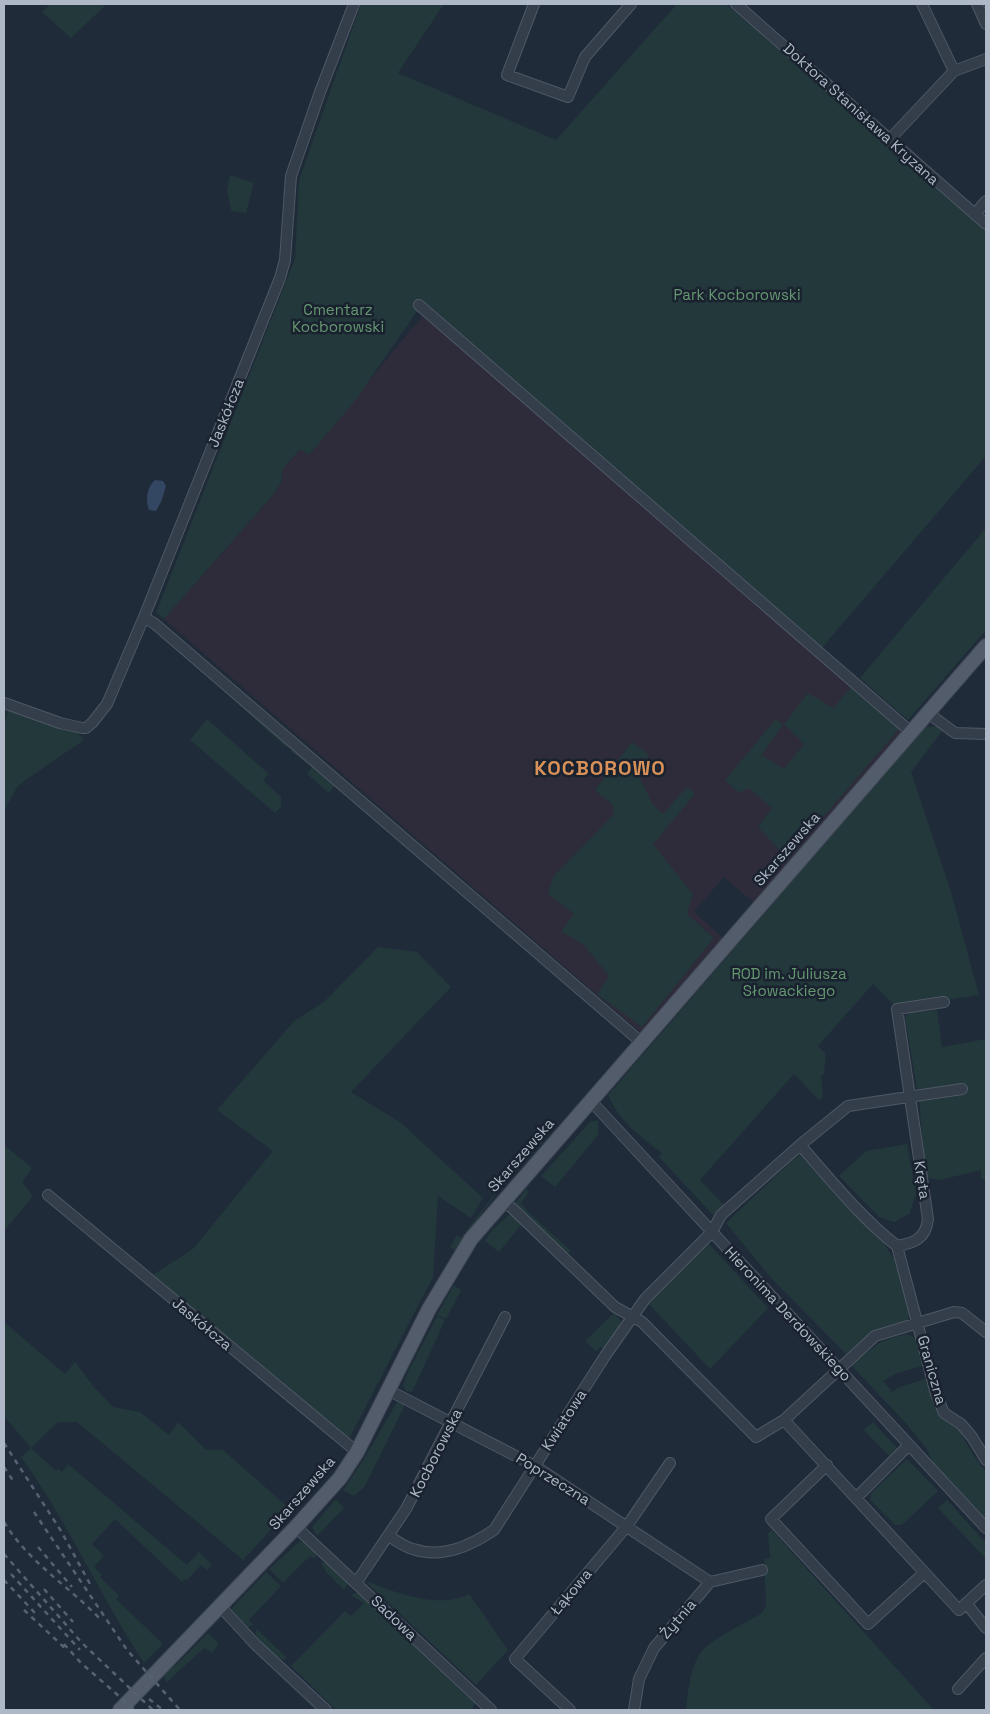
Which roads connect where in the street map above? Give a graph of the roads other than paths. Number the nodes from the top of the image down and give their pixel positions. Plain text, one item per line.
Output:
1 (354, 4) edge
2 (534, 4) edge
3 (630, 4) edge
4 (736, 4) edge
5 (922, 4) edge
6 (977, 4) edge
7 (986, 24) edge
8 (986, 59) edge
9 (954, 71) junction
10 (890, 139) junction
11 (986, 201) edge
12 (975, 214) junction
13 (986, 224) edge
14 (419, 305) dead end
15 (144, 617) junction
16 (986, 646) edge
17 (4, 703) edge
18 (928, 712) junction
19 (911, 732) junction
20 (986, 734) edge
21 (944, 1002) dead end
22 (641, 1042) junction
23 (962, 1089) dead end
24 (910, 1095) junction
25 (590, 1100) junction
26 (800, 1144) junction
27 (48, 1196) dead end
28 (502, 1201) junction
29 (712, 1232) junction
30 (897, 1246) junction
31 (505, 1317) dead end
32 (633, 1317) junction
33 (918, 1323) junction
34 (986, 1332) edge
35 (839, 1369) junction
36 (388, 1390) junction
37 (784, 1420) junction
38 (452, 1422) junction
39 (909, 1445) junction
40 (357, 1452) junction
41 (986, 1460) edge
42 (670, 1463) dead end
43 (827, 1465) junction
44 (535, 1466) junction
45 (857, 1497) junction
46 (627, 1526) junction
47 (296, 1527) junction
48 (986, 1528) edge
49 (388, 1536) junction
50 (762, 1570) dead end
51 (923, 1574) junction
52 (710, 1582) junction
53 (356, 1583) junction
54 (986, 1585) edge
55 (966, 1603) junction
56 (219, 1605) junction
57 (986, 1628) edge
58 (986, 1658) edge
59 (958, 1688) dead end
60 (120, 1710) edge
61 (326, 1710) edge
62 (490, 1710) edge
63 (570, 1710) edge
64 (634, 1710) edge

1 - 15 street, Jaskółcza
2 - 3 street
4 - 10 street, Doktora Stanisława Kryzana
5 - 9 street
6 - 7 street
8 - 9 street
9 - 10 street
10 - 12 street, Doktora Stanisława Kryzana
11 - 12 street
12 - 13 street, Doktora Stanisława Kryzana
14 - 19 street
15 - 17 street, Jaskółcza
15 - 22 street
16 - 18 main road, Skarszewska
18 - 19 main road, Skarszewska
18 - 20 street
19 - 22 main road, Skarszewska
21 - 24 street, Kręta
22 - 25 main road, Skarszewska
23 - 24 street
24 - 26 street
24 - 30 street, Kręta
25 - 28 main road, Skarszewska
25 - 29 street, Hieronima Derdowskiego
26 - 29 street
26 - 30 street
27 - 40 street, Jaskółcza
28 - 32 street
28 - 36 main road, Skarszewska
29 - 32 street, Kwiatowa
29 - 35 street, Hieronima Derdowskiego
30 - 33 street
31 - 38 street, Kocborowska
32 - 37 street, Graniczna
32 - 44 street, Kwiatowa
33 - 34 street, Graniczna
33 - 35 street, Graniczna
33 - 41 street, Graniczna
35 - 37 street, Graniczna
35 - 39 street, Hieronima Derdowskiego
36 - 38 street, Poprzeczna
36 - 40 main road, Skarszewska
37 - 43 street
38 - 44 street, Poprzeczna
38 - 49 street, Kocborowska
39 - 45 street
39 - 48 street, Hieronima Derdowskiego
40 - 47 main road, Skarszewska
42 - 46 street, Łąkowa
43 - 45 street
43 - 51 street
44 - 46 street, Poprzeczna
44 - 49 street, Kwiatowa
45 - 51 street
46 - 52 street, Poprzeczna
46 - 63 street, Łąkowa
47 - 53 street, Sadowa
47 - 56 main road, Skarszewska
49 - 53 street, Kocborowska
50 - 52 street
51 - 55 street
52 - 64 street, Żytnia
53 - 62 street, Sadowa
54 - 55 street
55 - 57 street
56 - 60 main road, Skarszewska
56 - 61 street
58 - 59 street

